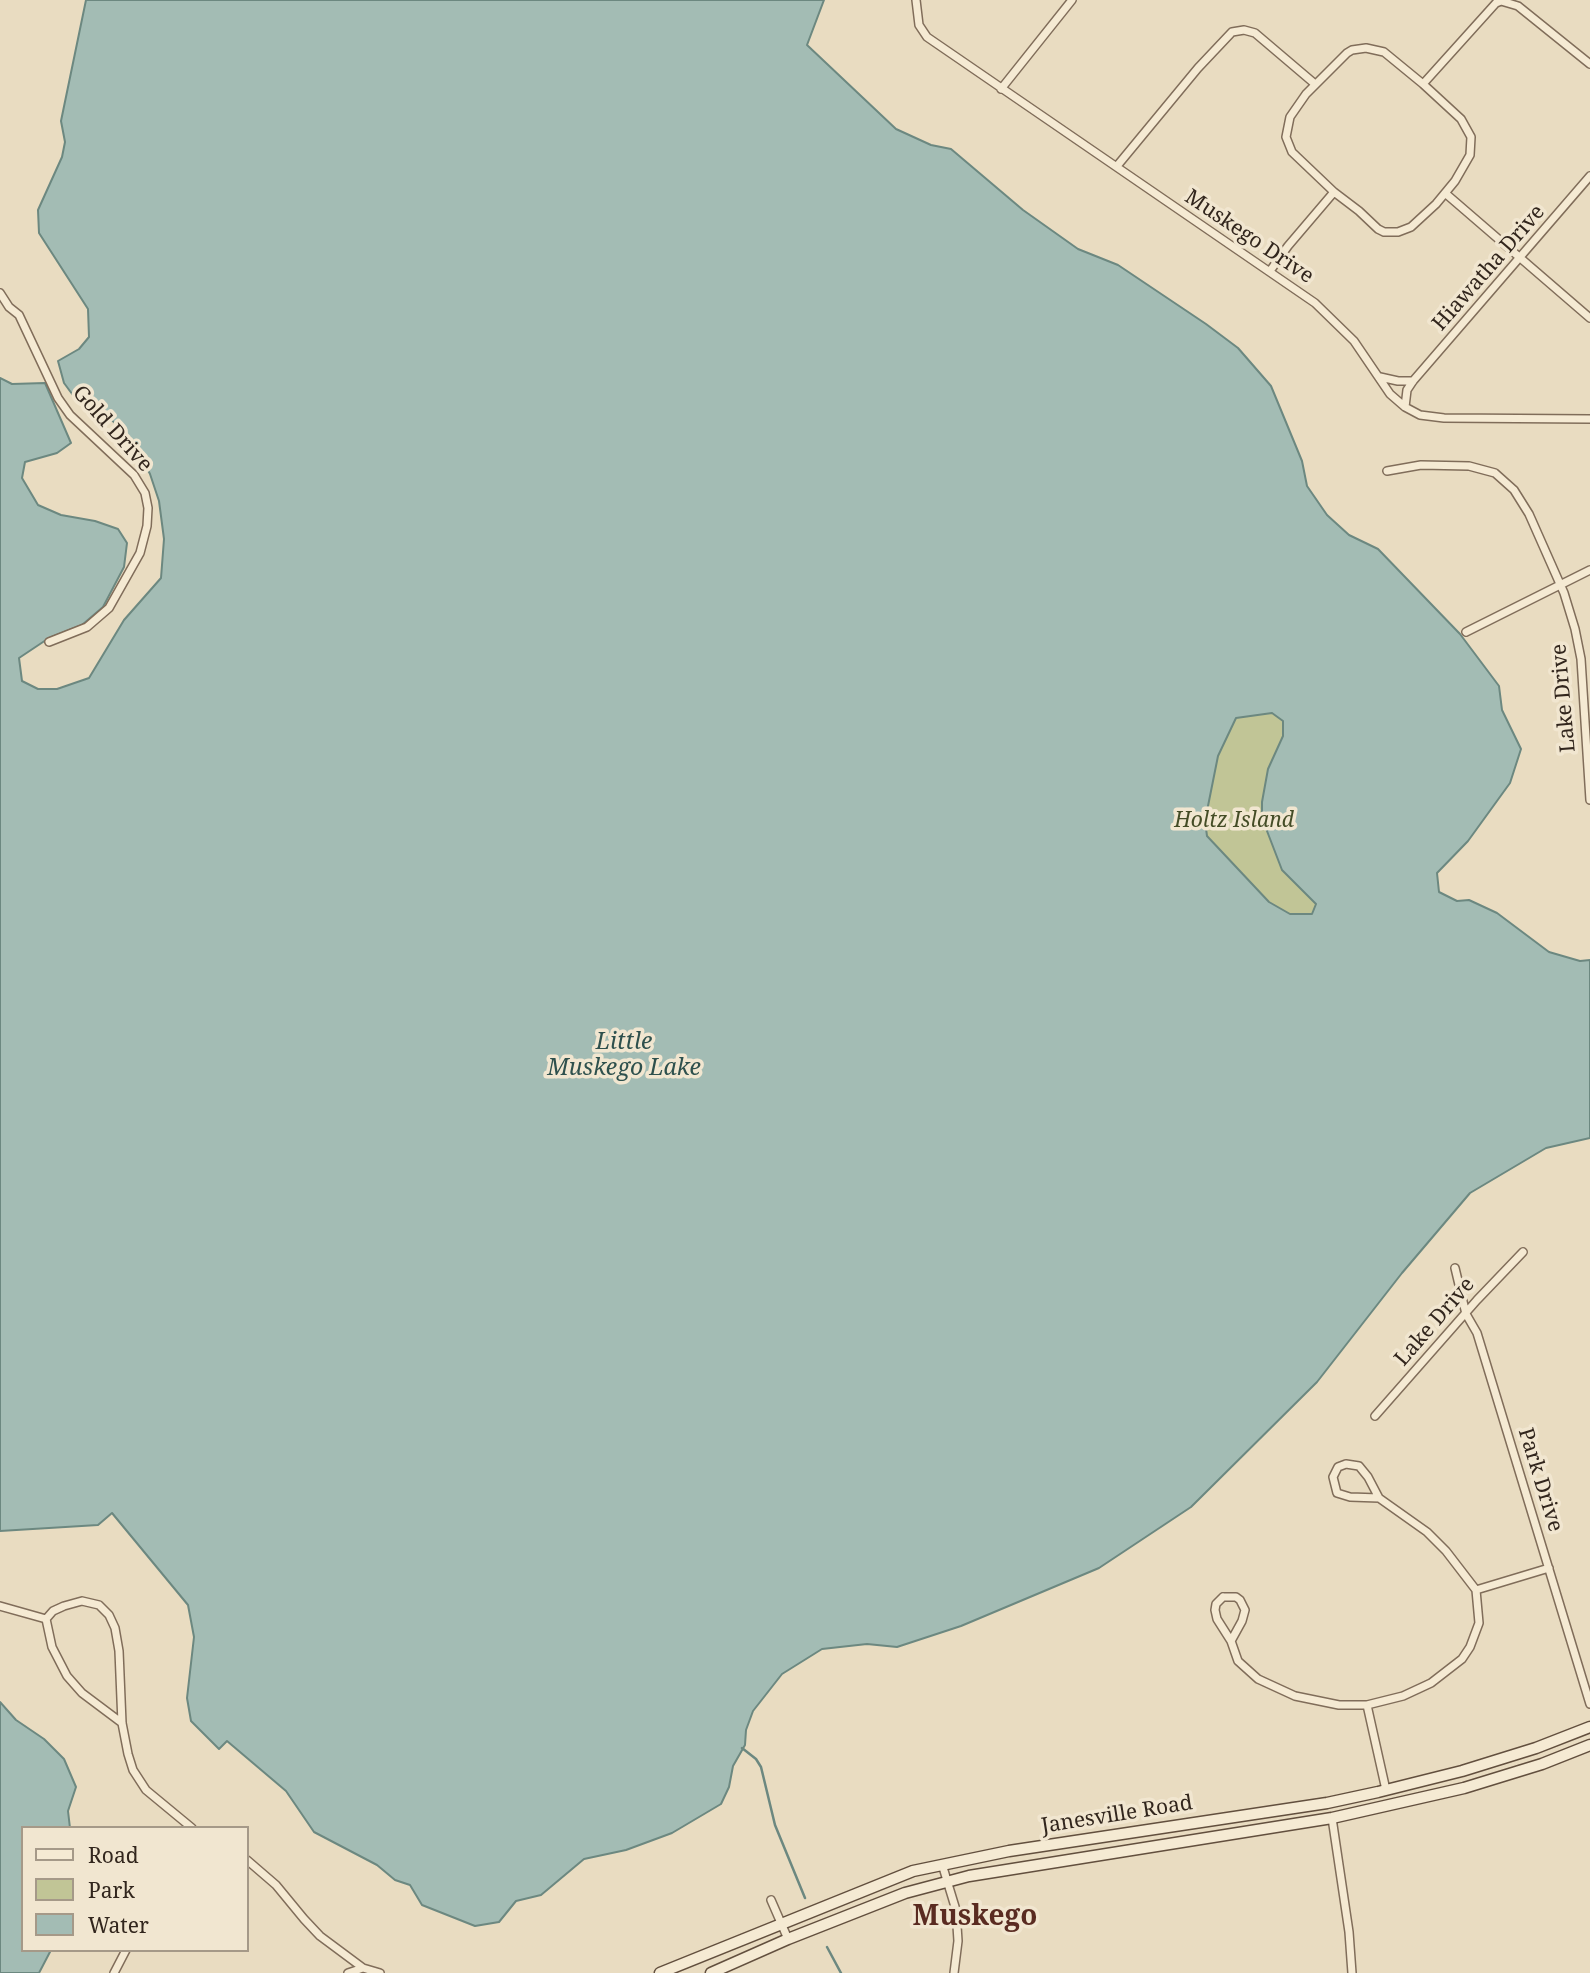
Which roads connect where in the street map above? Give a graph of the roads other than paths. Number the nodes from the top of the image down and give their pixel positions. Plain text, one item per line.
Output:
1 (916, 0) edge
2 (1072, 0) edge
3 (1503, 1) edge
4 (1590, 64) edge
5 (1423, 83) junction
6 (1315, 84) junction
7 (1001, 89) junction
8 (1117, 166) junction
9 (1590, 176) edge
10 (1334, 192) junction
11 (1445, 192) junction
12 (1520, 259) junction
13 (1270, 271) junction
14 (0, 293) edge
15 (1590, 318) edge
16 (1379, 377) junction
17 (1413, 381) junction
18 (1405, 407) junction
19 (1590, 419) edge
20 (1387, 471) dead end
21 (1590, 570) edge
22 (1559, 585) junction
23 (1466, 632) dead end
24 (49, 642) dead end
25 (1590, 800) edge
26 (1523, 1252) dead end
27 (1455, 1268) dead end
28 (1466, 1314) junction
29 (1375, 1416) dead end
30 (1379, 1498) junction
31 (1549, 1568) junction
32 (1476, 1590) junction
33 (0, 1606) edge
34 (47, 1619) junction
35 (1231, 1641) junction
36 (1590, 1704) edge
37 (1367, 1705) junction
38 (122, 1723) junction
39 (1590, 1727) edge
40 (1590, 1745) edge
41 (1382, 1791) junction
42 (1415, 1800) junction
43 (1304, 1806) junction
44 (1353, 1813) junction
45 (1332, 1818) junction
46 (1203, 1822) junction
47 (190, 1826) edge
48 (1126, 1833) junction
49 (1206, 1837) junction
50 (1056, 1844) junction
51 (1128, 1849) junction
52 (1059, 1860) junction
53 (248, 1861) edge
54 (942, 1864) junction
55 (948, 1882) junction
56 (771, 1900) dead end
57 (781, 1923) junction
58 (788, 1939) junction
59 (125, 1952) edge
60 (363, 1968) junction
61 (114, 1973) edge
62 (348, 1973) edge
63 (380, 1973) edge
64 (660, 1973) edge
65 (711, 1973) edge
66 (954, 1973) edge
67 (1352, 1973) edge

1 - 7 street, Muskego Drive
2 - 7 street
3 - 4 street
3 - 5 street
5 - 6 street
5 - 11 street
6 - 8 street
6 - 10 street
7 - 8 street, Muskego Drive
8 - 13 street, Muskego Drive
9 - 12 street, Hiawatha Drive
10 - 11 street
10 - 13 street
11 - 12 street
12 - 15 street
12 - 17 street, Hiawatha Drive
13 - 16 street, Muskego Drive
14 - 24 street, Gold Drive
16 - 17 street
16 - 18 street, Muskego Drive
17 - 18 street, Hiawatha Drive
18 - 19 street
20 - 22 street, Lake Drive
21 - 22 street
22 - 23 street
22 - 25 street, Lake Drive
26 - 28 street, Lake Drive
27 - 28 street, Park Drive
28 - 29 street, Lake Drive
28 - 31 street, Park Drive
30 - 30 street
30 - 32 street
31 - 32 street
31 - 36 street, Park Drive
32 - 37 street
33 - 34 street
34 - 38 street
34 - 38 street
35 - 35 street
35 - 37 street
37 - 41 street
38 - 47 street
39 - 41 main road, Janesville Road
40 - 42 main road, Janesville Road
41 - 42 main road
41 - 43 main road, Janesville Road
41 - 44 main road
41 - 45 main road
42 - 44 main road, Janesville Road
43 - 45 main road
43 - 46 main road, Janesville Road
44 - 45 main road, Janesville Road
45 - 49 main road, Janesville Road
45 - 67 street
46 - 48 main road, Janesville Road
46 - 49 main road
48 - 50 main road, Janesville Road
48 - 51 main road
49 - 51 main road, Janesville Road
50 - 52 main road
50 - 54 main road, Janesville Road
51 - 52 main road, Janesville Road
52 - 55 main road, Janesville Road
53 - 60 street
54 - 55 street
54 - 57 main road, Janesville Road
55 - 58 main road, Janesville Road
55 - 66 street
56 - 57 street
57 - 58 street
57 - 64 main road, Janesville Road
58 - 65 main road, Janesville Road
59 - 61 street
60 - 62 street
60 - 63 street

